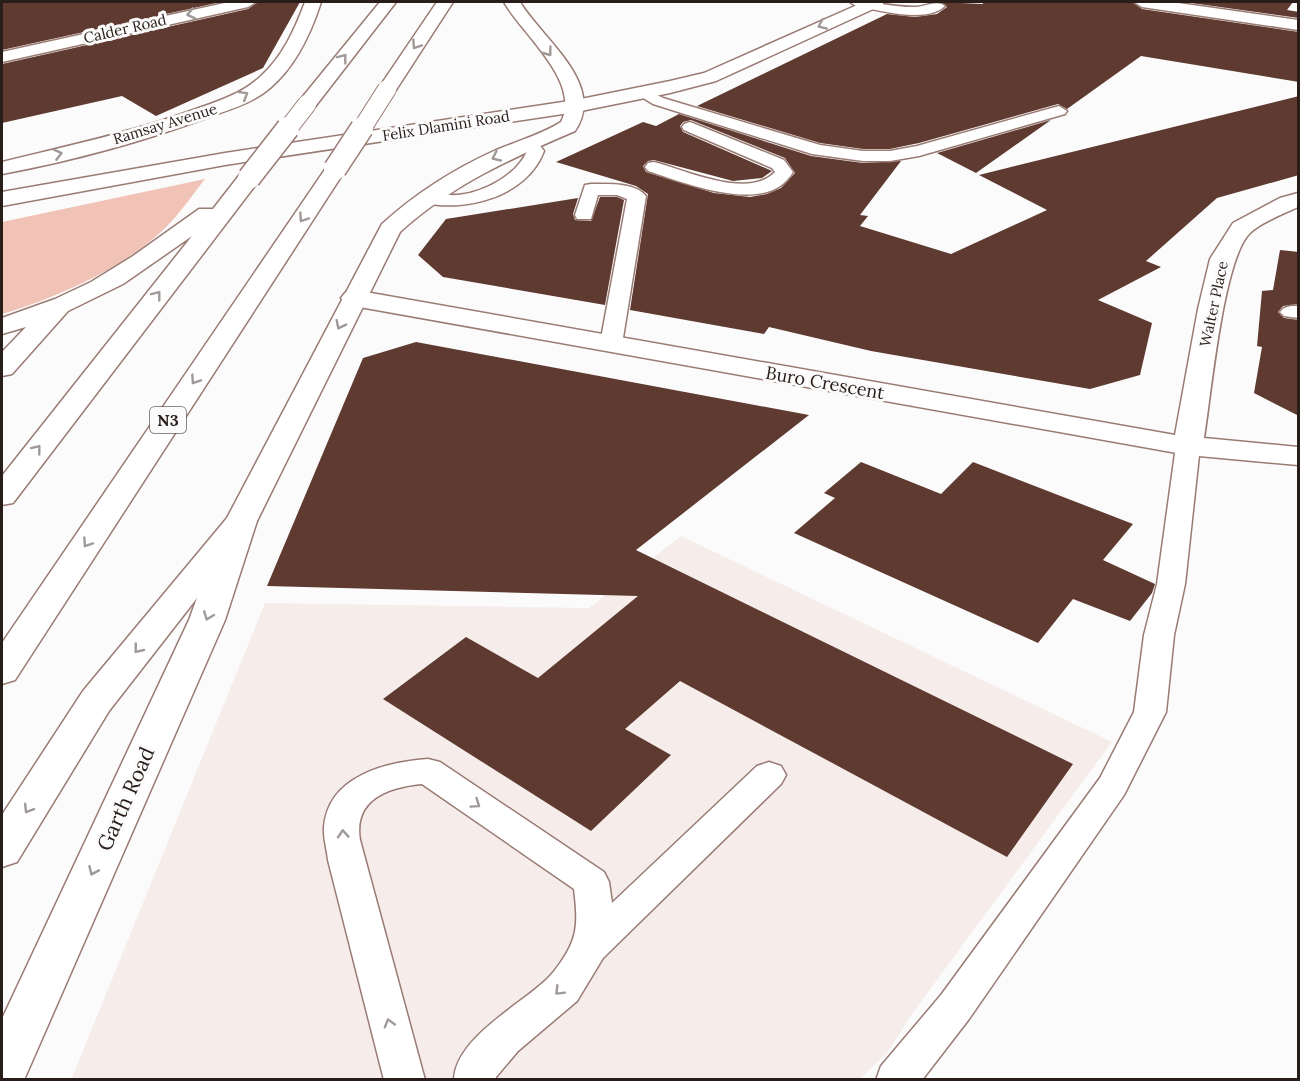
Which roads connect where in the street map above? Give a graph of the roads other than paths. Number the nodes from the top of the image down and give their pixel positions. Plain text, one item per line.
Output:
1 (248, 2) edge
2 (313, 2) edge
3 (388, 2) edge
4 (445, 2) edge
5 (512, 2) edge
6 (840, 2) edge
7 (867, 2) edge
8 (1142, 2) edge
9 (938, 6) dead end
10 (1299, 25) edge
11 (729, 50) dead end
12 (2, 57) edge
13 (705, 69) junction
14 (647, 100) junction
15 (573, 109) junction
16 (1059, 111) dead end
17 (654, 167) dead end
18 (2, 168) edge
19 (2, 181) edge
20 (243, 185) junction
21 (2, 199) edge
22 (1299, 200) edge
23 (584, 215) dead end
24 (354, 298) junction
25 (60, 306) junction
26 (2, 326) edge
27 (611, 344) junction
28 (2, 368) edge
29 (1188, 446) junction
30 (1299, 456) edge
31 (2, 496) edge
32 (241, 521) junction
33 (2, 671) edge
34 (768, 775) dead end
35 (2, 850) edge
36 (590, 947) junction
37 (2, 1072) edge
38 (405, 1080) edge
39 (475, 1080) edge
40 (896, 1080) edge

1 -> 12 main road, Calder Road
18 -> 2 main road, Ramsay Avenue
20 -> 3 main road, bridge
4 -> 33 main road, N3, bridge
5 -> 15 main road
6 - 11 main road
7 - 9 lane
7 -> 13 main road, Felix Dlamini Road
8 - 10 main road
13 - 14 main road
13 - 15 main road, Felix Dlamini Road
14 - 15 main road
14 - 16 lane
14 - 17 lane
15 - 19 main road, Felix Dlamini Road
15 - 21 main road, Felix Dlamini Road
15 -> 24 main road
20 - 25 main road
31 -> 20 main road
22 - 29 main road, Walter Place
23 - 27 lane
24 - 27 main road, Buro Crescent
24 -> 32 main road
25 - 26 main road
25 - 28 main road
27 - 29 main road, Buro Crescent
29 - 30 main road, Buro Crescent
29 - 40 lane
32 -> 35 main road
32 -> 37 main road, Garth Road
34 - 36 lane
38 -> 36 lane
36 -> 39 lane

